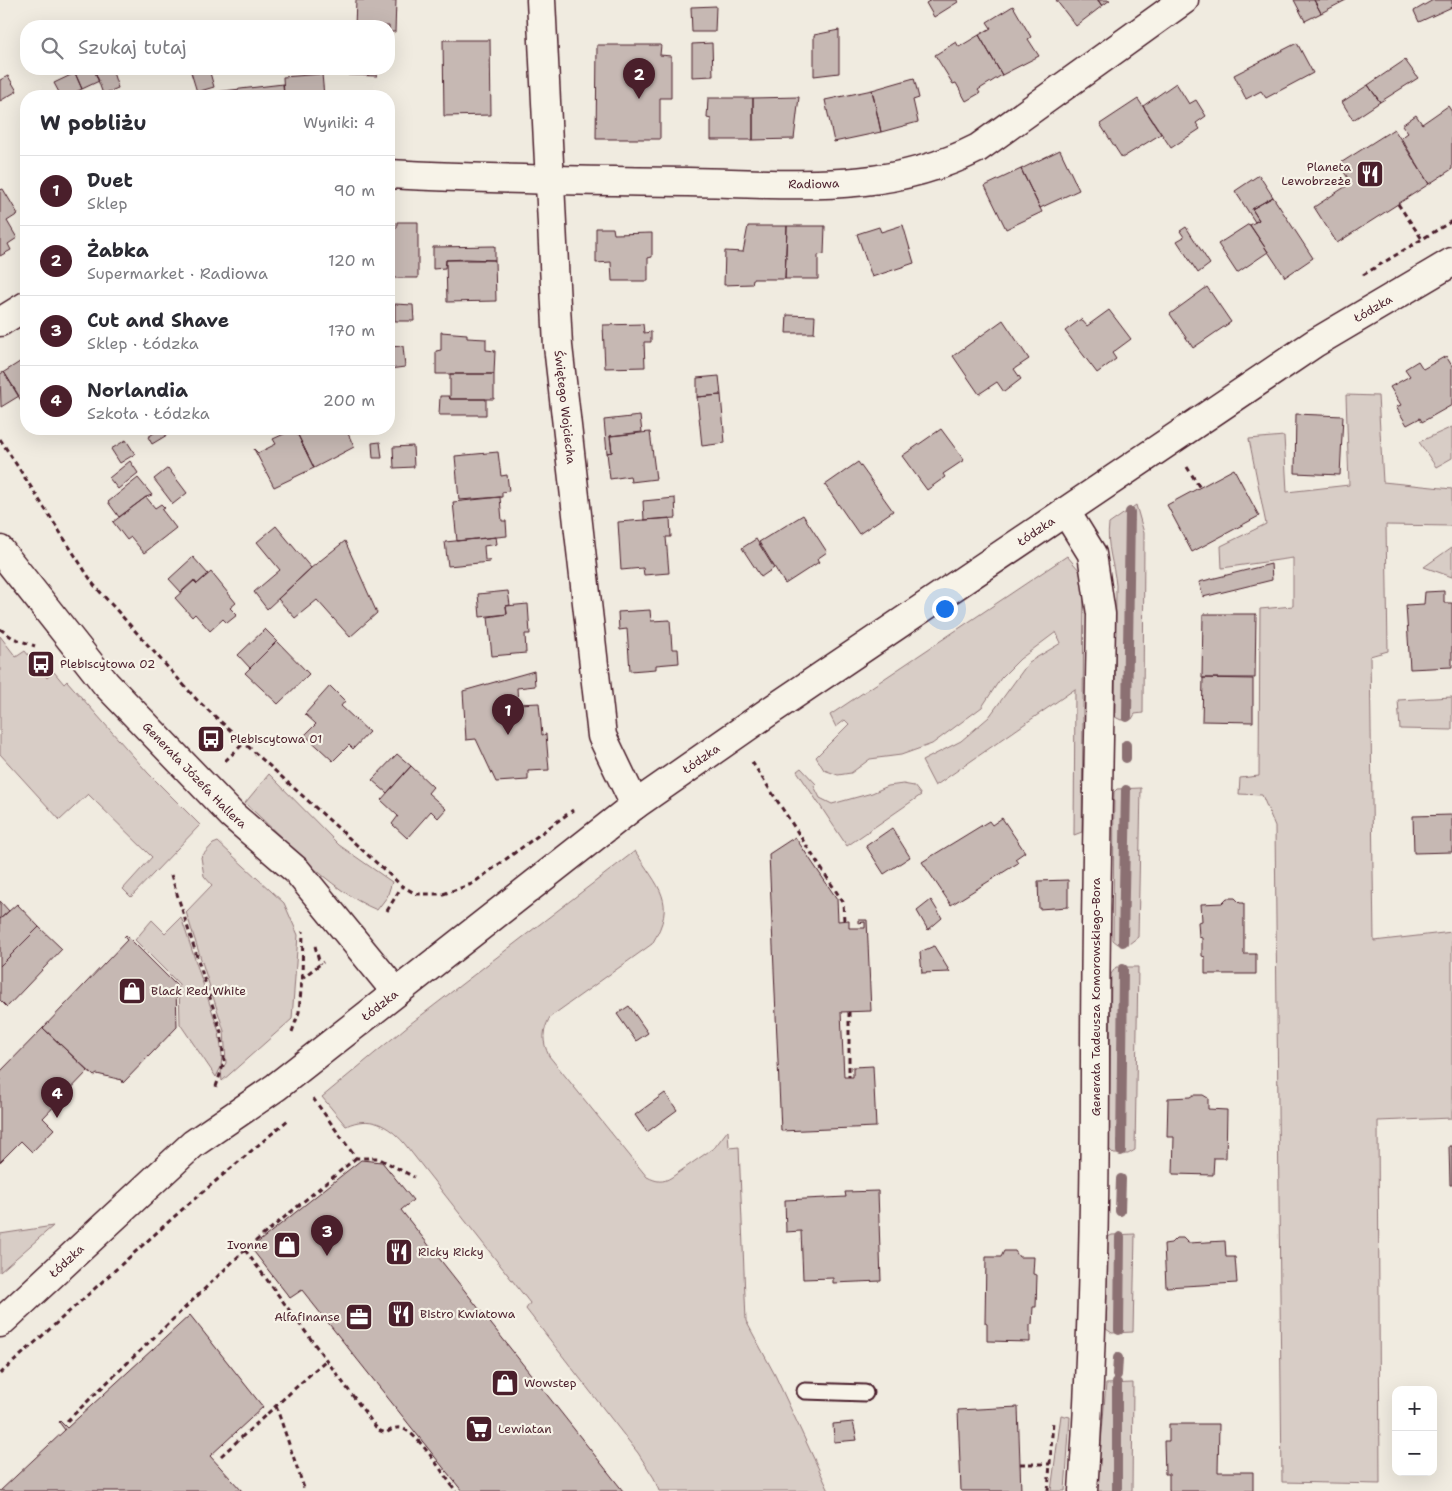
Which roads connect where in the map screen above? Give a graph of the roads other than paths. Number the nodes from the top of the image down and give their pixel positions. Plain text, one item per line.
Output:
1 (541, 0) edge
2 (1184, 0) edge
3 (395, 174) edge
4 (549, 181) junction
5 (1452, 262) edge
6 (20, 310) edge
7 (0, 322) edge
8 (1066, 512) junction
9 (0, 550) edge
10 (635, 805) junction
11 (396, 992) junction
12 (0, 1323) edge
13 (805, 1391) dead end
14 (865, 1393) dead end
15 (1082, 1491) edge

1 - 4 street, Świętego Wojciecha
2 - 4 street, Radiowa
3 - 4 street, Radiowa
4 - 10 street, Świętego Wojciecha
5 - 8 street, Łódzka
6 - 7 street
8 - 10 street, Łódzka
8 - 15 street, Generała Tadeusza Komorowskiego-Bora
9 - 11 street, Generała Józefa Hallera
10 - 11 street, Łódzka
11 - 12 street, Łódzka
13 - 14 lane

